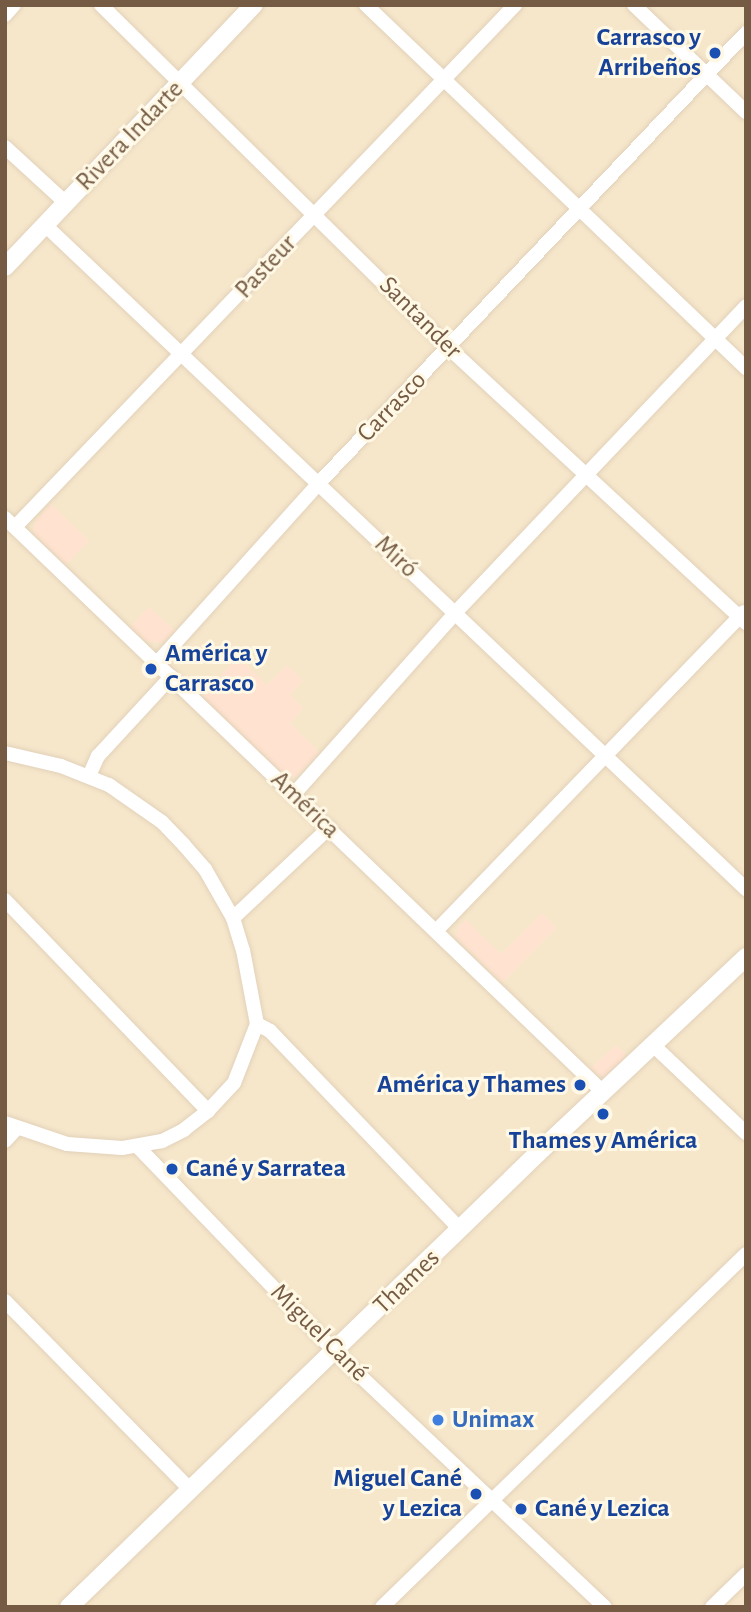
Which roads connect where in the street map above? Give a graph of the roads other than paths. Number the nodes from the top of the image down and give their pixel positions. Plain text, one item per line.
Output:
1 (14, 5) edge
2 (102, 5) edge
3 (254, 5) edge
4 (366, 5) edge
5 (515, 5) edge
6 (634, 5) edge
7 (5, 15) edge
8 (746, 33) edge
9 (706, 74) junction
10 (443, 79) junction
11 (180, 83) junction
12 (746, 112) edge
13 (5, 147) edge
14 (66, 203) junction
15 (578, 209) junction
16 (316, 214) junction
17 (45, 225) junction
18 (5, 267) edge
19 (746, 306) edge
20 (715, 339) junction
21 (449, 348) junction
22 (182, 356) junction
23 (746, 368) edge
24 (585, 475) junction
25 (318, 484) junction
26 (10, 522) edge
27 (455, 613) junction
28 (743, 617) edge
29 (156, 663) junction
30 (172, 677) junction
31 (5, 753) edge
32 (607, 757) junction
33 (89, 776) junction
34 (294, 794) junction
35 (329, 828) junction
36 (746, 889) edge
37 (5, 900) edge
38 (233, 918) junction
39 (436, 930) junction
40 (746, 957) edge
41 (257, 1024) junction
42 (654, 1046) junction
43 (603, 1092) junction
44 (208, 1111) junction
45 (11, 1126) edge
46 (746, 1133) edge
47 (5, 1141) edge
48 (138, 1147) junction
49 (460, 1229) junction
50 (746, 1254) edge
51 (5, 1301) edge
52 (335, 1352) junction
53 (189, 1488) junction
54 (492, 1501) junction
55 (746, 1574) edge
56 (69, 1607) edge
57 (382, 1607) edge
58 (605, 1607) edge
59 (712, 1607) edge

1 - 7 street
2 - 11 street, Santander
3 - 11 street, Rivera Indarte
4 - 10 street
5 - 10 street, Pasteur
6 - 9 street
8 - 9 street, Carrasco
9 - 12 street
9 - 15 street, Carrasco
10 - 15 street
10 - 16 street, Pasteur
11 - 14 street, Rivera Indarte
11 - 16 street, Santander
13 - 14 street
14 - 17 street, Rivera Indarte
15 - 20 street
15 - 21 street, Carrasco
16 - 21 street, Santander
16 - 22 street, Pasteur
17 - 18 street, Rivera Indarte
17 - 22 street, Miró
19 - 20 street
20 - 23 street
20 - 24 street
21 - 24 street, Santander
21 - 25 street, Carrasco
22 - 25 street, Miró
22 - 26 street, Pasteur
24 - 27 street
24 - 28 street, Santander
25 - 27 street, Miró
25 - 29 street, Carrasco
26 - 29 street, América
27 - 32 street, Miró
27 - 34 street
28 - 32 street
29 - 30 street, América
30 - 33 street
30 - 34 street, América
31 - 33 street
32 - 36 street, Miró
32 - 39 street
33 - 38 street
34 - 35 street, América
35 - 38 street
35 - 39 street, América
37 - 44 street
38 - 41 street
39 - 43 street, América
40 - 42 street, Thames
41 - 44 street
41 - 49 street
42 - 43 street, Thames
42 - 46 street
43 - 49 street, Thames
44 - 48 street
45 - 47 street
45 - 48 street
48 - 52 street, Miguel Cané
49 - 52 street, Thames
50 - 54 street
51 - 53 street
52 - 53 street, Thames
52 - 54 street, Miguel Cané
53 - 56 street, Thames
54 - 57 street
54 - 58 street, Miguel Cané
55 - 59 street

